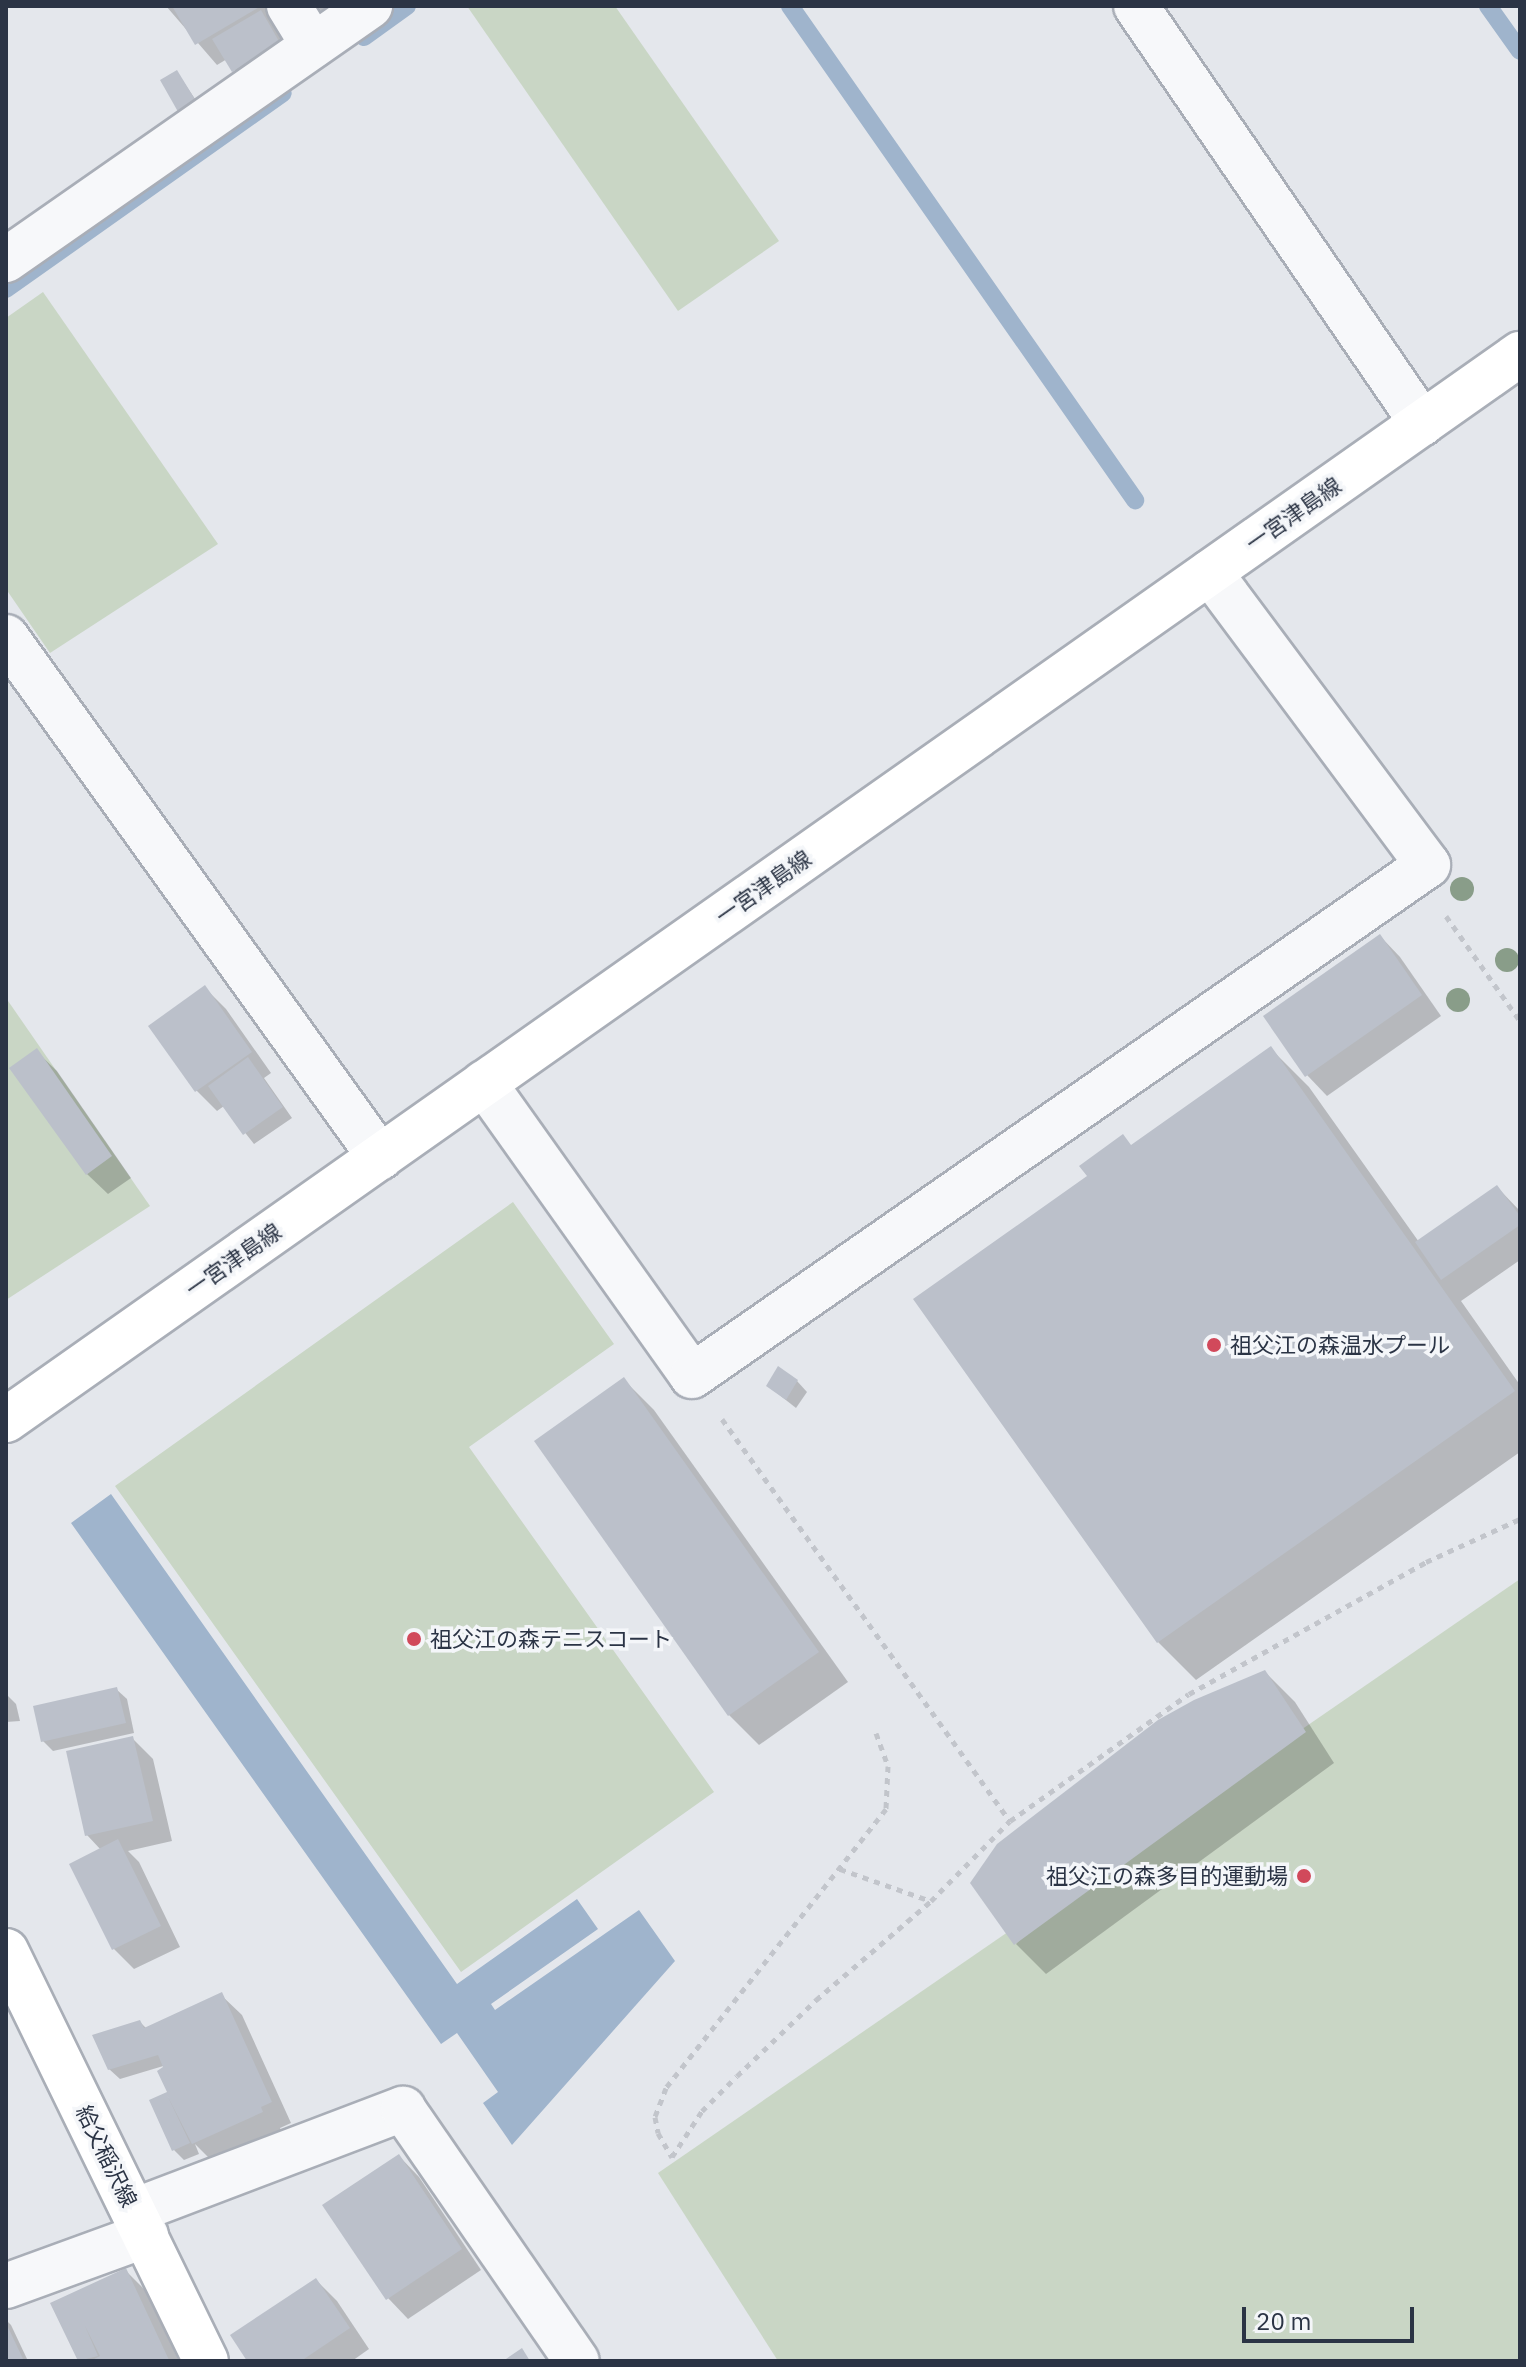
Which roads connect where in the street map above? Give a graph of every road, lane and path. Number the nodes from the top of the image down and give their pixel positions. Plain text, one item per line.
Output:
1 (289, 6) edge
2 (370, 6) edge
3 (1136, 6) edge
4 (313, 45) junction
5 (6, 260) edge
6 (1520, 354) edge
7 (1422, 423) junction
8 (1210, 572) junction
9 (6, 637) edge
10 (1428, 865) junction
11 (1520, 1021) edge
12 (484, 1083) junction
13 (380, 1157) junction
14 (692, 1376) junction
15 (6, 1420) edge
16 (1520, 1519) edge
17 (876, 1733) dead end
18 (1010, 1821) junction
19 (840, 1869) junction
20 (931, 1901) junction
21 (6, 1951) edge
22 (140, 2223) junction
23 (6, 2286) edge
24 (206, 2361) edge
25 (577, 2361) edge

1 - 4 street
2 - 4 street
3 - 7 street
4 - 5 street
6 - 7 main road, 一宮津島線
7 - 8 main road, 一宮津島線
8 - 10 street
8 - 12 main road, 一宮津島線
9 - 13 street
10 - 11 path
10 - 14 street
12 - 13 main road, 一宮津島線
12 - 14 street
13 - 15 main road, 一宮津島線
14 - 18 path
16 - 18 path
17 - 19 path
18 - 20 path
19 - 20 path
19 - 20 path
21 - 22 main road, 給父稲沢線
22 - 23 street
22 - 24 main road, 給父稲沢線
22 - 25 street

